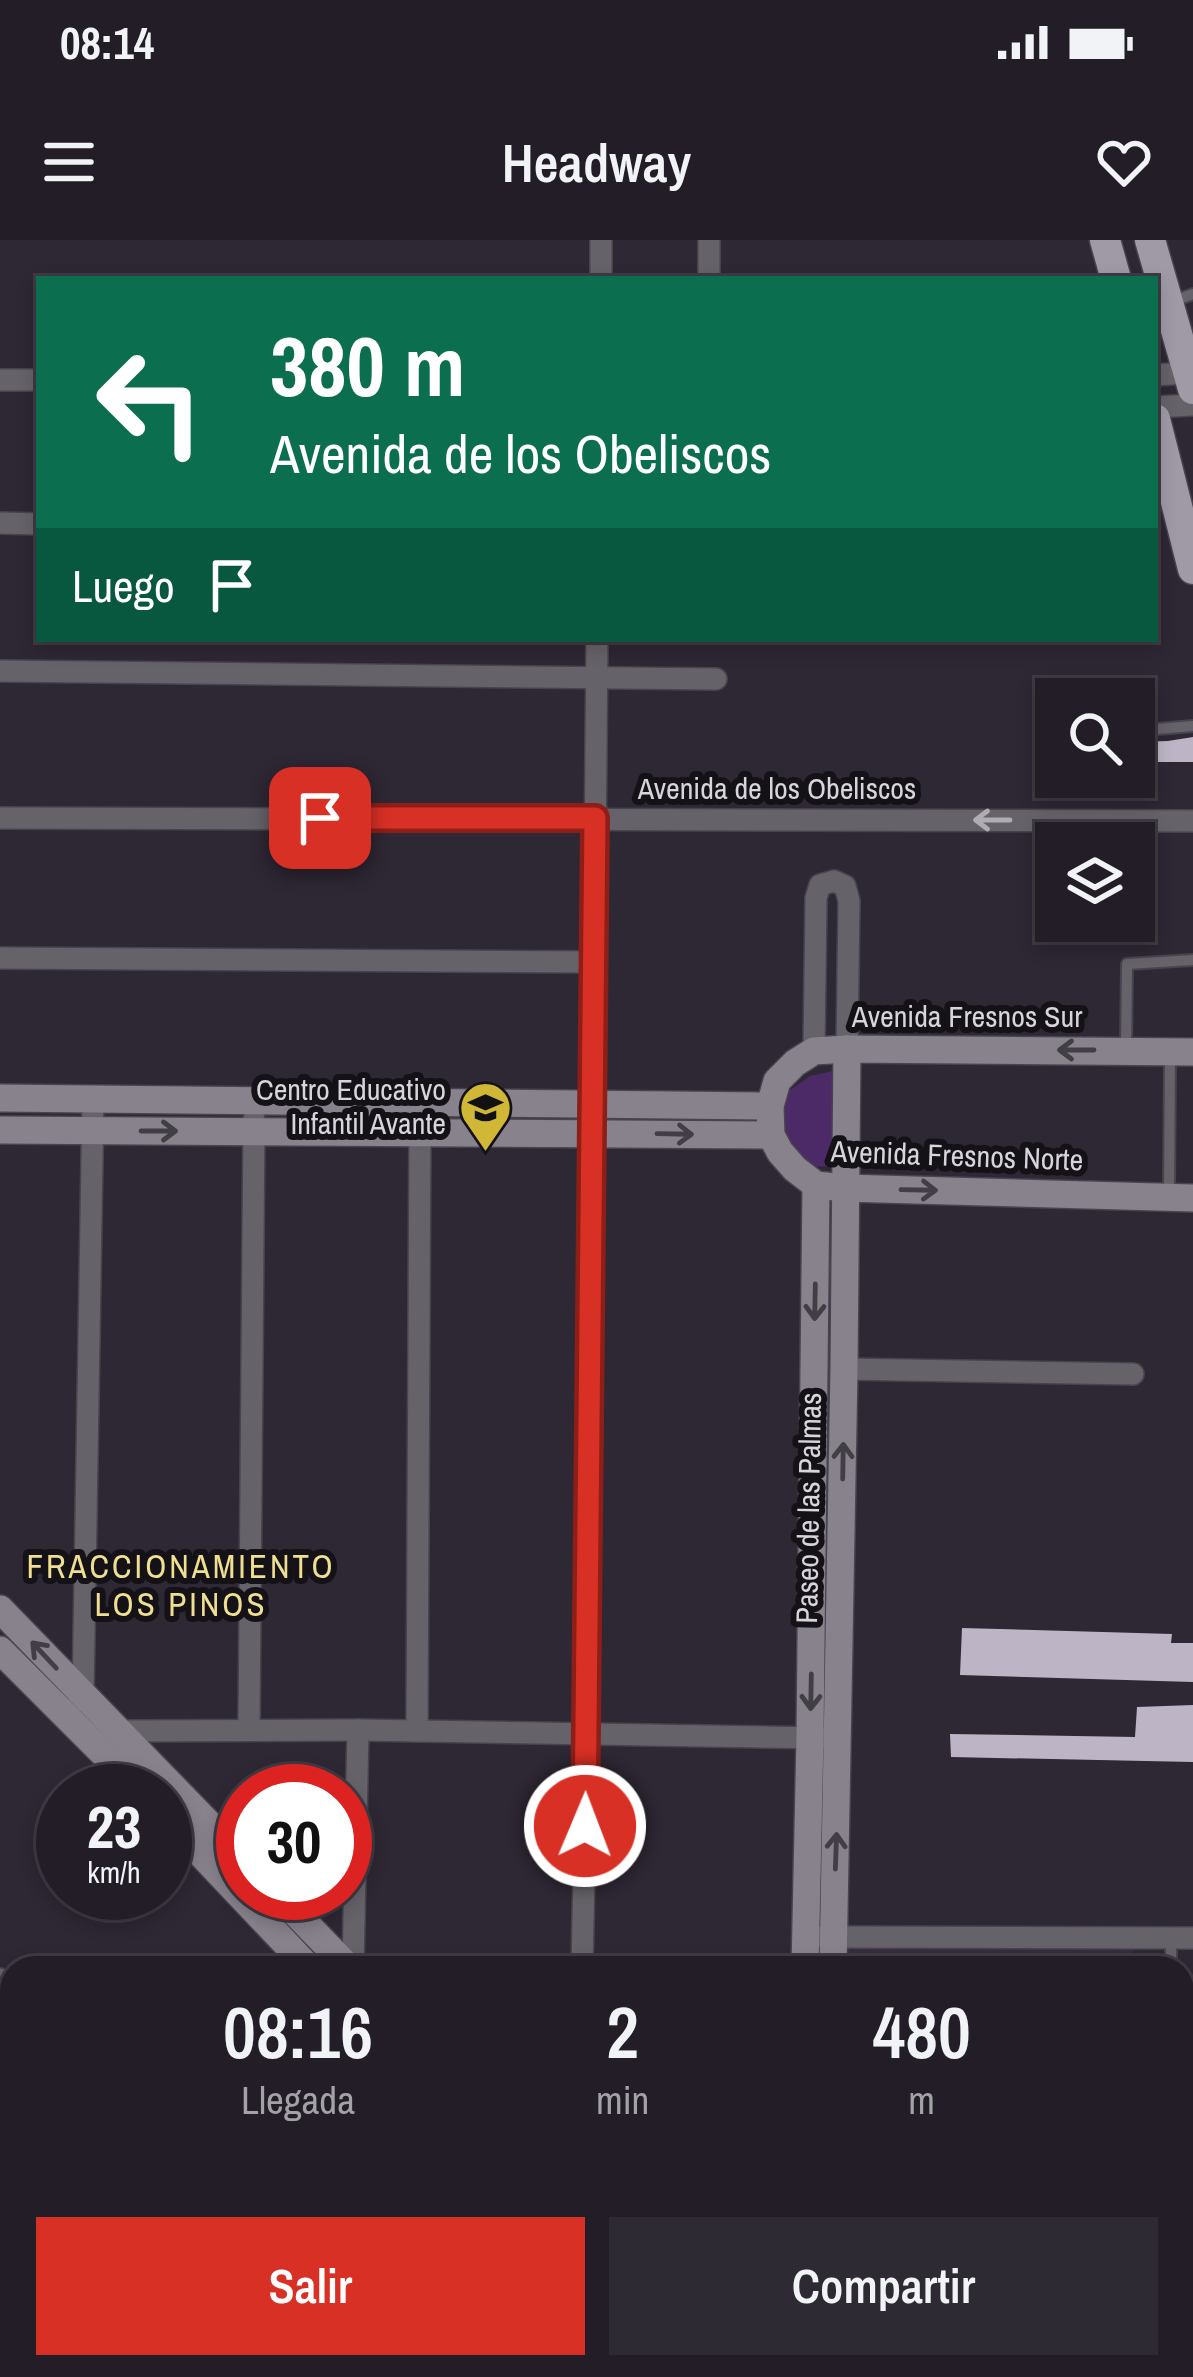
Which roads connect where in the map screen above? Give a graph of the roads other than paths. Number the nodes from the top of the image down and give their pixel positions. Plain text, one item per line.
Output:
1 (601, 240) edge
2 (709, 240) edge
3 (1105, 240) edge
4 (1150, 240) edge
5 (601, 276) edge
6 (709, 276) edge
7 (1115, 276) edge
8 (1180, 299) edge
9 (1158, 376) edge
10 (0, 380) edge
11 (36, 380) edge
12 (1191, 381) edge
13 (1193, 405) edge
14 (1158, 407) edge
15 (1158, 441) edge
16 (0, 523) edge
17 (36, 524) edge
18 (1193, 569) edge
19 (597, 642) edge
20 (0, 670) edge
21 (716, 679) dead end
22 (596, 680) junction
23 (1193, 726) edge
24 (1155, 729) edge
25 (0, 818) edge
26 (595, 818) junction
27 (1193, 821) edge
28 (0, 958) edge
29 (1193, 960) edge
30 (593, 962) junction
31 (847, 1048) junction
32 (814, 1051) junction
33 (1126, 1051) junction
34 (1181, 1051) edge
35 (0, 1098) edge
36 (93, 1099) junction
37 (255, 1101) junction
38 (420, 1101) junction
39 (592, 1102) junction
40 (770, 1106) junction
41 (0, 1130) edge
42 (92, 1130) junction
43 (254, 1131) junction
44 (420, 1132) junction
45 (592, 1133) junction
46 (771, 1135) junction
47 (816, 1185) junction
48 (845, 1188) junction
49 (1181, 1197) edge
50 (844, 1369) junction
51 (1132, 1374) dead end
52 (0, 1609) edge
53 (0, 1650) edge
54 (75, 1706) junction
55 (249, 1729) junction
56 (358, 1730) junction
57 (417, 1731) junction
58 (587, 1732) junction
59 (107, 1737) junction
60 (824, 1738) junction
61 (124, 1764) edge
62 (216, 1835) edge
63 (192, 1844) edge
64 (303, 1920) edge
65 (805, 1936) junction
66 (833, 1937) junction
67 (1182, 1938) edge
68 (298, 1956) edge
69 (339, 1956) edge
70 (351, 1956) edge
71 (582, 1956) edge
72 (805, 1956) edge
73 (833, 1956) edge

1 - 5 street
2 - 6 street
3 - 7 main road
4 - 8 main road
8 - 12 main road
9 - 12 street
10 - 11 street
13 - 14 street
15 - 18 main road
16 - 17 street
19 - 22 street
20 - 22 street
21 - 22 street
22 - 26 street
23 - 24 lane
25 - 26 street, Avenida de los Obeliscos
27 -> 26 street, Avenida de los Obeliscos
26 - 30 street
28 - 30 street
29 - 33 lane
30 - 39 street
31 - 32 street, Avenida Fresnos Sur
31 - 32 street
33 -> 31 street, Avenida Fresnos Sur
31 - 48 street, Paseo de las Palmas
32 - 40 street, Avenida Fresnos Sur
33 - 34 street, Avenida Fresnos Sur
34 - 49 lane
35 - 36 street
36 - 37 street
36 - 42 street
37 - 38 street
37 - 43 street
38 - 39 street
38 - 44 street
39 - 40 street
39 - 45 street
40 - 46 street
41 - 42 street
42 -> 43 street
42 - 54 street
43 - 44 street
43 - 55 street
44 - 45 street
44 - 57 street
45 -> 46 street
45 - 58 street
46 - 47 street, Avenida Fresnos Norte
47 - 48 street, Avenida Fresnos Norte
47 -> 60 street, Paseo de las Palmas
48 -> 49 street, Avenida Fresnos Norte
48 - 50 street, Paseo de las Palmas
50 - 51 street
60 -> 50 street, Paseo de las Palmas
54 -> 52 street
53 - 54 street
54 - 59 street
55 - 56 street
55 - 59 street
56 - 57 street
56 - 70 street
57 - 58 street
58 - 60 street
58 - 71 street
59 - 61 street
59 - 62 street
60 - 65 street, Paseo de las Palmas
66 -> 60 street, Paseo de las Palmas
63 - 68 street
64 - 69 street
65 - 66 street
65 - 72 street, Paseo de las Palmas
66 - 67 street
66 - 73 street, Paseo de las Palmas

